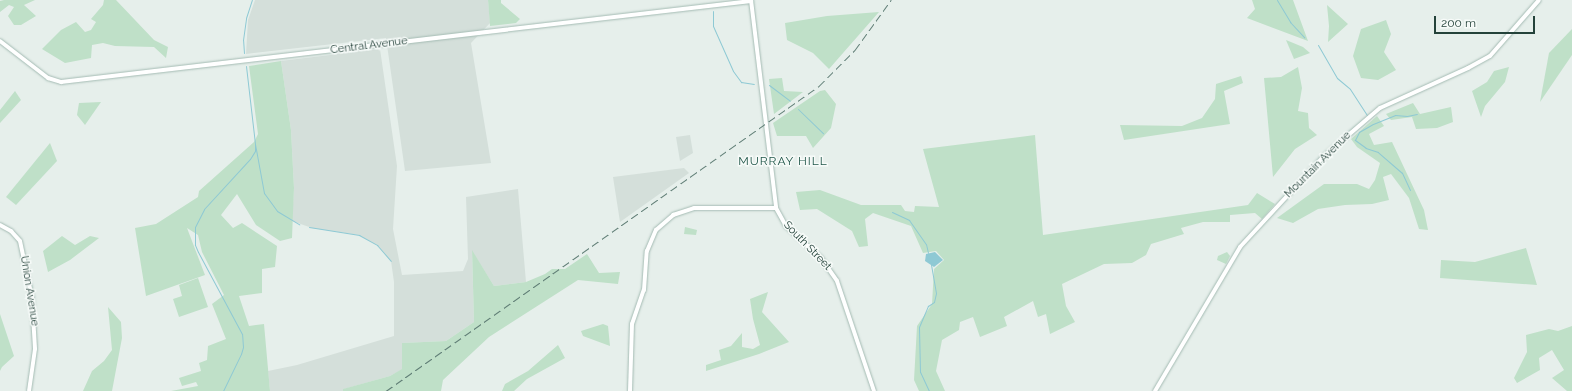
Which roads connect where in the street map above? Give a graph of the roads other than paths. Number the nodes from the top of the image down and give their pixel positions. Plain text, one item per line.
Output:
1 (751, 0) edge
2 (1539, 0) edge
3 (0, 41) edge
4 (776, 208) junction
5 (0, 225) edge
6 (29, 391) edge
7 (630, 391) edge
8 (874, 391) edge
9 (1155, 391) edge

1 - 3 street, Central Avenue
1 - 4 street, South Street
2 - 9 street, Mountain Avenue
4 - 7 street
4 - 8 street, South Street
5 - 6 street, Union Avenue

